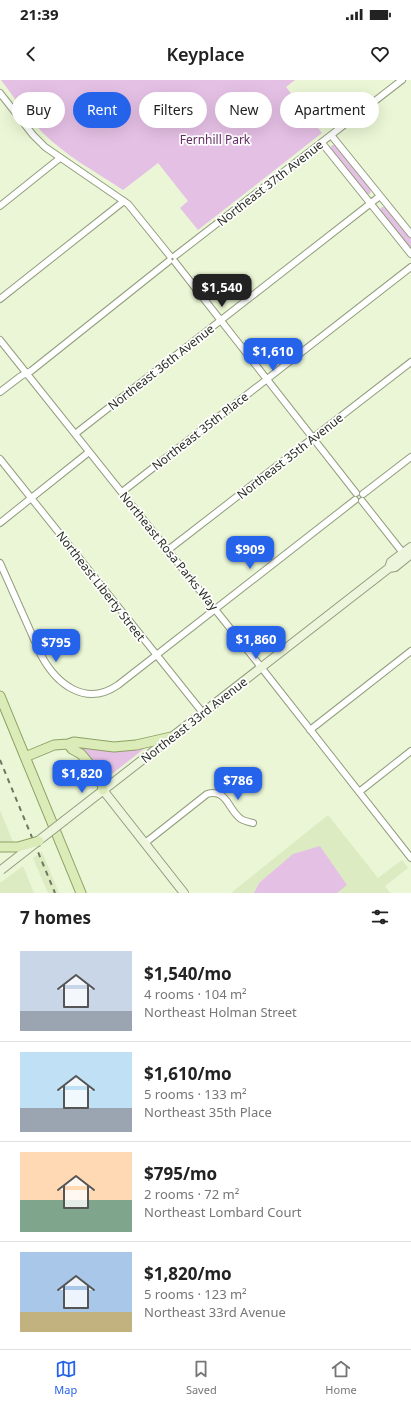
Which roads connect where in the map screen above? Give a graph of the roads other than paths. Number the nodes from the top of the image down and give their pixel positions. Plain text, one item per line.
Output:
1 (402, 80) edge
2 (0, 93) edge
3 (331, 135) junction
4 (322, 143) junction
5 (60, 158) junction
6 (380, 196) junction
7 (124, 201) junction
8 (370, 204) junction
9 (0, 206) edge
10 (411, 234) edge
11 (411, 254) edge
12 (172, 259) junction
13 (411, 266) edge
14 (0, 299) edge
15 (221, 320) junction
16 (0, 340) edge
17 (411, 362) edge
18 (26, 373) junction
19 (267, 379) junction
20 (0, 392) edge
21 (75, 434) junction
22 (313, 438) junction
23 (89, 452) junction
24 (411, 456) edge
25 (0, 459) edge
26 (122, 492) junction
27 (358, 496) junction
28 (32, 498) junction
29 (0, 523) edge
30 (411, 547) edge
31 (168, 550) junction
32 (408, 557) edge
33 (0, 563) edge
34 (215, 609) junction
35 (411, 651) edge
36 (156, 655) junction
37 (261, 668) junction
38 (0, 696) edge
39 (203, 713) junction
40 (310, 730) junction
41 (171, 737) junction
42 (68, 744) junction
43 (411, 752) edge
44 (25, 757) junction
45 (103, 790) junction
46 (359, 792) junction
47 (253, 823) dead end
48 (39, 840) junction
49 (145, 843) junction
50 (0, 847) edge
51 (410, 855) edge
52 (0, 871) edge
53 (177, 884) junction
54 (81, 893) edge
55 (177, 893) edge
56 (184, 893) edge

1 - 3 street, Northeast 37th Avenue
2 - 5 street
3 - 4 street, Northeast 37th Avenue
3 - 6 street
4 - 8 street
4 - 12 street, Northeast 37th Avenue
5 - 7 street
5 - 9 street
6 - 8 street, Northeast 36th Avenue
6 - 10 street
7 - 12 street
7 - 14 street
8 - 11 street
8 - 15 street, Northeast 36th Avenue
12 - 15 street
12 - 18 street, Northeast 37th Avenue
13 - 19 street, Northeast 35th Place
15 - 19 street
15 - 21 street, Northeast 36th Avenue
16 - 18 street, Northeast Rosa Parks Way
17 - 22 street, Northeast 35th Avenue
18 - 20 street, Northeast 37th Avenue
18 - 21 street, Northeast Rosa Parks Way
19 - 22 street
19 - 26 street, Northeast 35th Place
21 - 23 street, Northeast Rosa Parks Way
22 - 27 street
22 - 31 street, Northeast 35th Avenue
23 - 26 street, Northeast Rosa Parks Way
23 - 28 street
24 - 27 street
25 - 28 street, Northeast Liberty Street
26 - 31 street, Northeast Rosa Parks Way
27 - 32 street
27 - 34 street
28 - 29 street
28 - 36 street, Northeast Liberty Street
30 - 32 main road, Northeast 33rd Avenue
31 - 34 street, Northeast Rosa Parks Way
32 - 37 main road, Northeast 33rd Avenue
33 - 36 street
34 - 36 street
34 - 37 street, Northeast Rosa Parks Way
35 - 40 street
36 - 39 street, Northeast Liberty Street
37 - 39 main road, Northeast 33rd Avenue
37 - 40 street, Northeast Rosa Parks Way
38 - 44 main road
39 - 41 main road, Northeast 33rd Avenue
40 - 46 street, Northeast Rosa Parks Way
41 - 42 main road
41 - 45 main road, Northeast 33rd Avenue
42 - 44 main road
42 - 45 main road
43 - 46 street
44 - 54 main road
45 - 48 main road, Northeast 33rd Avenue, bridge
45 - 49 main road
46 - 51 street, Northeast Rosa Parks Way
47 - 49 street
48 - 50 main road, bridge
48 - 52 main road, Northeast 33rd Avenue, bridge
49 - 53 main road
53 - 55 main road
53 - 56 main road

